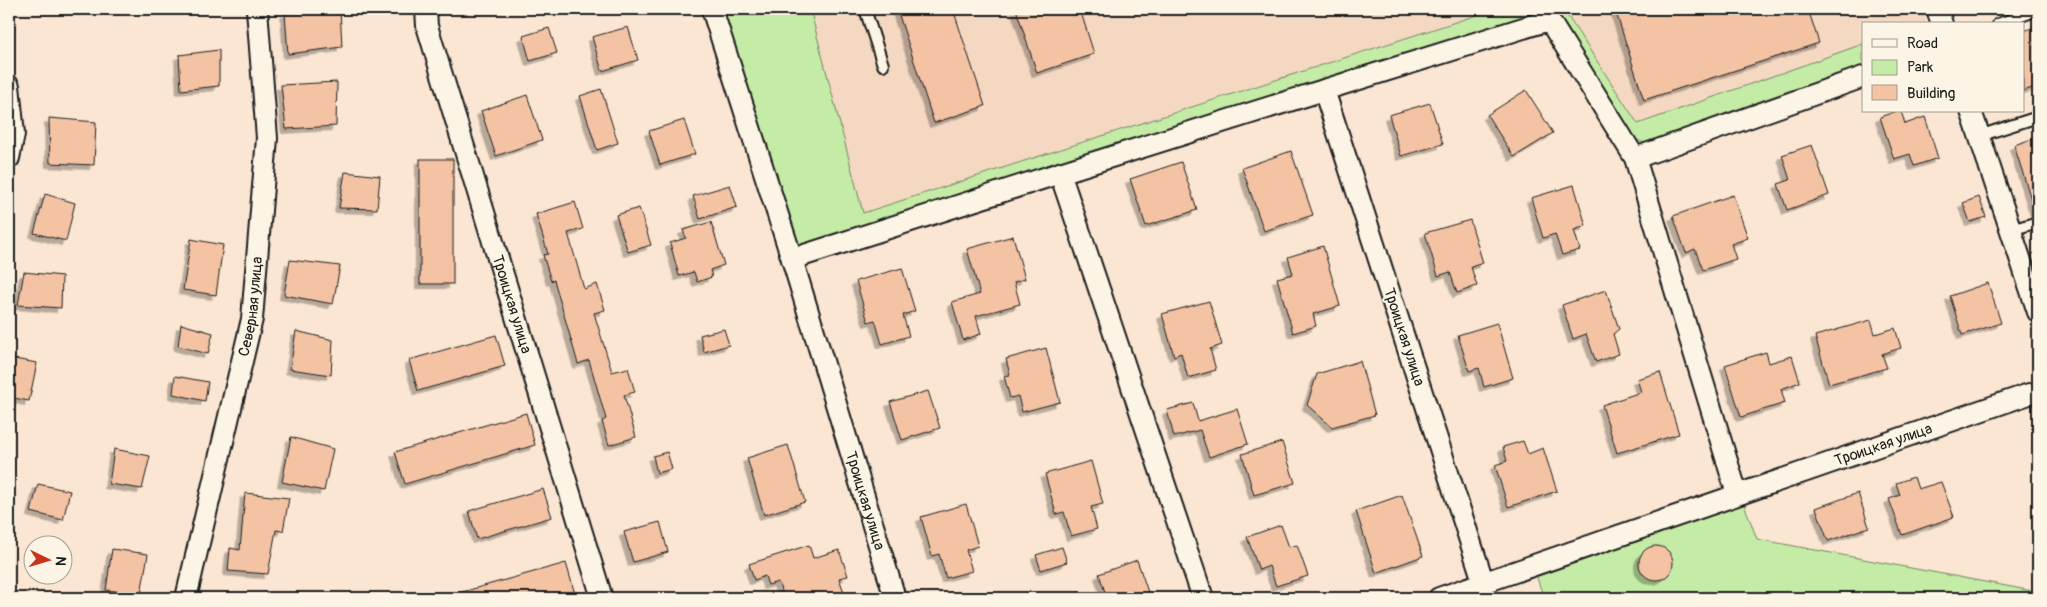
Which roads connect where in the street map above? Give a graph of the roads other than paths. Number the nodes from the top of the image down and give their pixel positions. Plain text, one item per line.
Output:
1 (257, 9) edge
2 (426, 9) edge
3 (712, 9) edge
4 (865, 9) edge
5 (1937, 9) edge
6 (2038, 10) edge
7 (1941, 22) edge
8 (2004, 22) edge
9 (882, 65) dead end
10 (1862, 77) edge
11 (9, 86) edge
12 (1324, 90) junction
13 (1971, 112) edge
14 (2038, 117) edge
15 (1980, 136) junction
16 (9, 158) edge
17 (1635, 158) junction
18 (1060, 173) junction
19 (2038, 222) edge
20 (2011, 230) junction
21 (792, 259) junction
22 (2038, 312) edge
23 (2029, 394) dead end
24 (1737, 494) junction
25 (1484, 584) junction
26 (186, 598) edge
27 (602, 598) edge
28 (895, 598) edge
29 (1203, 598) edge
30 (1439, 598) edge

1 - 26 street, Северная улица
2 - 27 street, Троицкая улица
3 - 21 street, Троицкая улица
4 - 9 lane
5 - 7 street
6 - 8 lane
10 - 17 street
11 - 16 street
12 - 17 street
12 - 18 street
12 - 25 street, Троицкая улица
13 - 15 street
14 - 15 lane
15 - 20 street
17 - 24 street
18 - 21 street
18 - 29 street
19 - 20 lane
20 - 22 street
21 - 28 street, Троицкая улица
23 - 24 street, Троицкая улица
24 - 25 street, Троицкая улица
25 - 30 street, Троицкая улица

